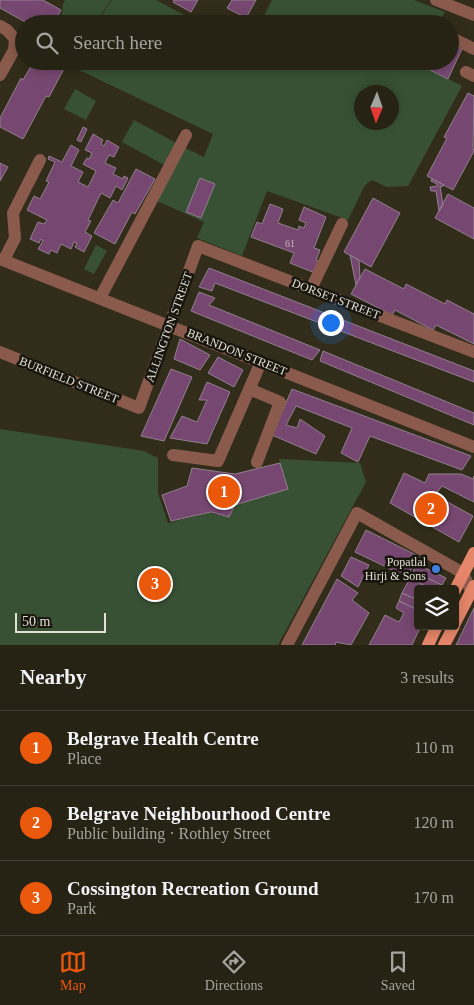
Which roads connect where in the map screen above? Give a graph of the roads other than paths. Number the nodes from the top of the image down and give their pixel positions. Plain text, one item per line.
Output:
1 (436, 0) edge
2 (474, 15) edge
3 (0, 26) edge
4 (0, 74) edge
5 (186, 135) dead end
6 (40, 160) dead end
7 (342, 224) dead end
8 (198, 246) joint
9 (2, 259) edge
10 (311, 289) junction
11 (100, 298) junction
12 (170, 326) junction
13 (0, 352) edge
14 (474, 352) edge
15 (261, 362) junction
16 (249, 389) junction
17 (139, 408) joint
18 (474, 447) edge
19 (174, 454) dead end
20 (257, 462) dead end
21 (474, 553) edge
22 (463, 573) junction
23 (457, 585) edge
24 (473, 590) edge
25 (459, 616) edge
26 (435, 630) edge
27 (452, 630) edge
28 (288, 645) edge
29 (428, 645) edge
30 (444, 645) edge

1 - 2 street
3 - 4 street
5 - 11 street
6 - 9 street
7 - 10 street
8 - 10 street, DORSET STREET
8 - 12 street, ALLINGTON STREET
9 - 11 street, BRANDON STREET
10 - 14 street, DORSET STREET
11 - 12 street, BRANDON STREET
12 - 15 street, BRANDON STREET
12 - 17 street, ALLINGTON STREET
13 - 17 street, BURFIELD STREET
15 - 16 street
15 - 18 street, BRANDON STREET
16 - 19 street
16 - 20 street
21 - 22 main road
22 - 23 main road
22 - 24 street
22 - 28 street
24 - 25 main road
26 - 29 main road
27 - 30 main road

